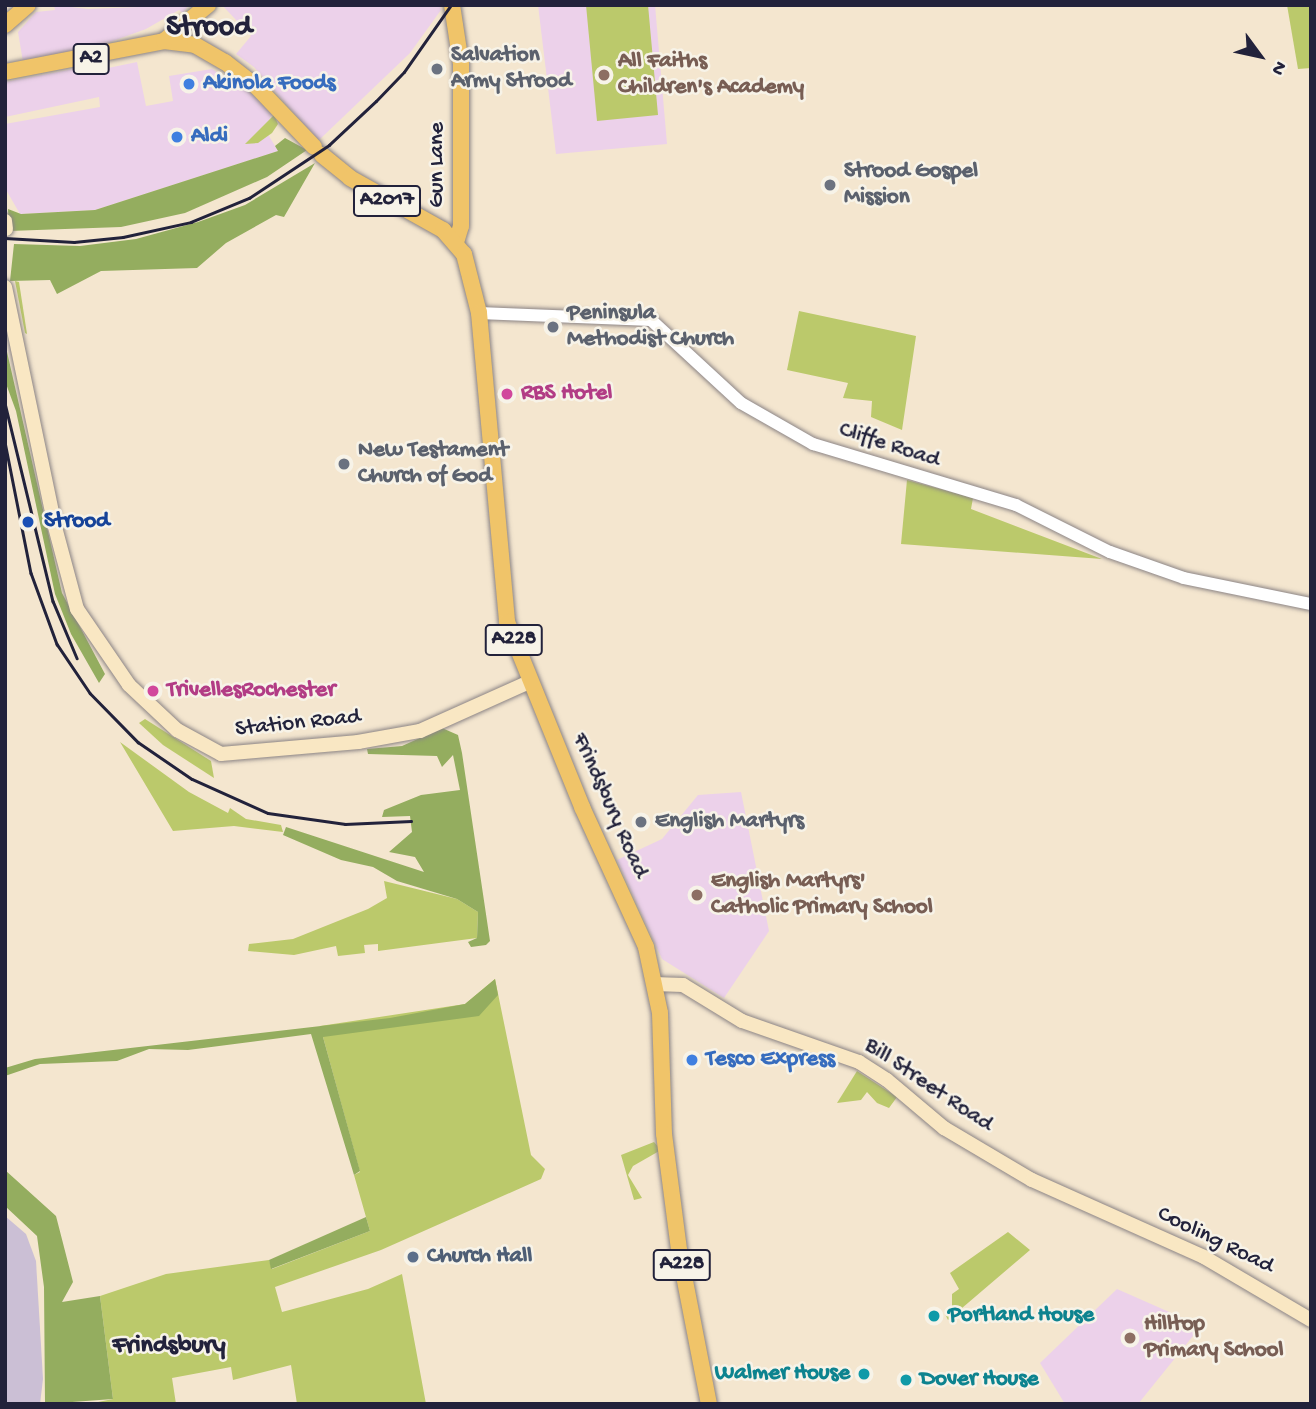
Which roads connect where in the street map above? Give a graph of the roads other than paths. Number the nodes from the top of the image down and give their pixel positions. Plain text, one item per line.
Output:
1 (208, 5) edge
2 (452, 5) edge
3 (25, 9) edge
4 (193, 22) junction
5 (5, 25) edge
6 (5, 37) edge
7 (164, 41) junction
8 (195, 45) junction
9 (5, 58) edge
10 (12, 71) edge
11 (5, 221) edge
12 (6, 229) edge
13 (456, 242) junction
14 (5, 287) edge
15 (480, 313) junction
16 (1311, 604) edge
17 (529, 682) junction
18 (653, 984) junction
19 (1096, 1211) joint
20 (1311, 1320) edge
21 (708, 1399) edge

1 - 4 main road, A2
2 - 13 main road, Gun Lane
3 - 5 main road
3 - 6 main road
4 - 7 main road, A2
4 - 8 main road
7 - 8 main road, A2017
7 - 10 main road, A2
8 - 13 main road, A2017
9 - 10 main road, A2
11 - 12 main road
13 - 15 main road, Frindsbury Road / A228
14 - 17 main road, Station Road
15 - 16 street, Cliffe Road
15 - 17 main road, Frindsbury Road / A228
17 - 18 main road, Frindsbury Road / A228
18 - 19 main road, Bill Street Road
18 - 21 main road, Frindsbury Road / A228
19 - 20 main road, Cooling Road

